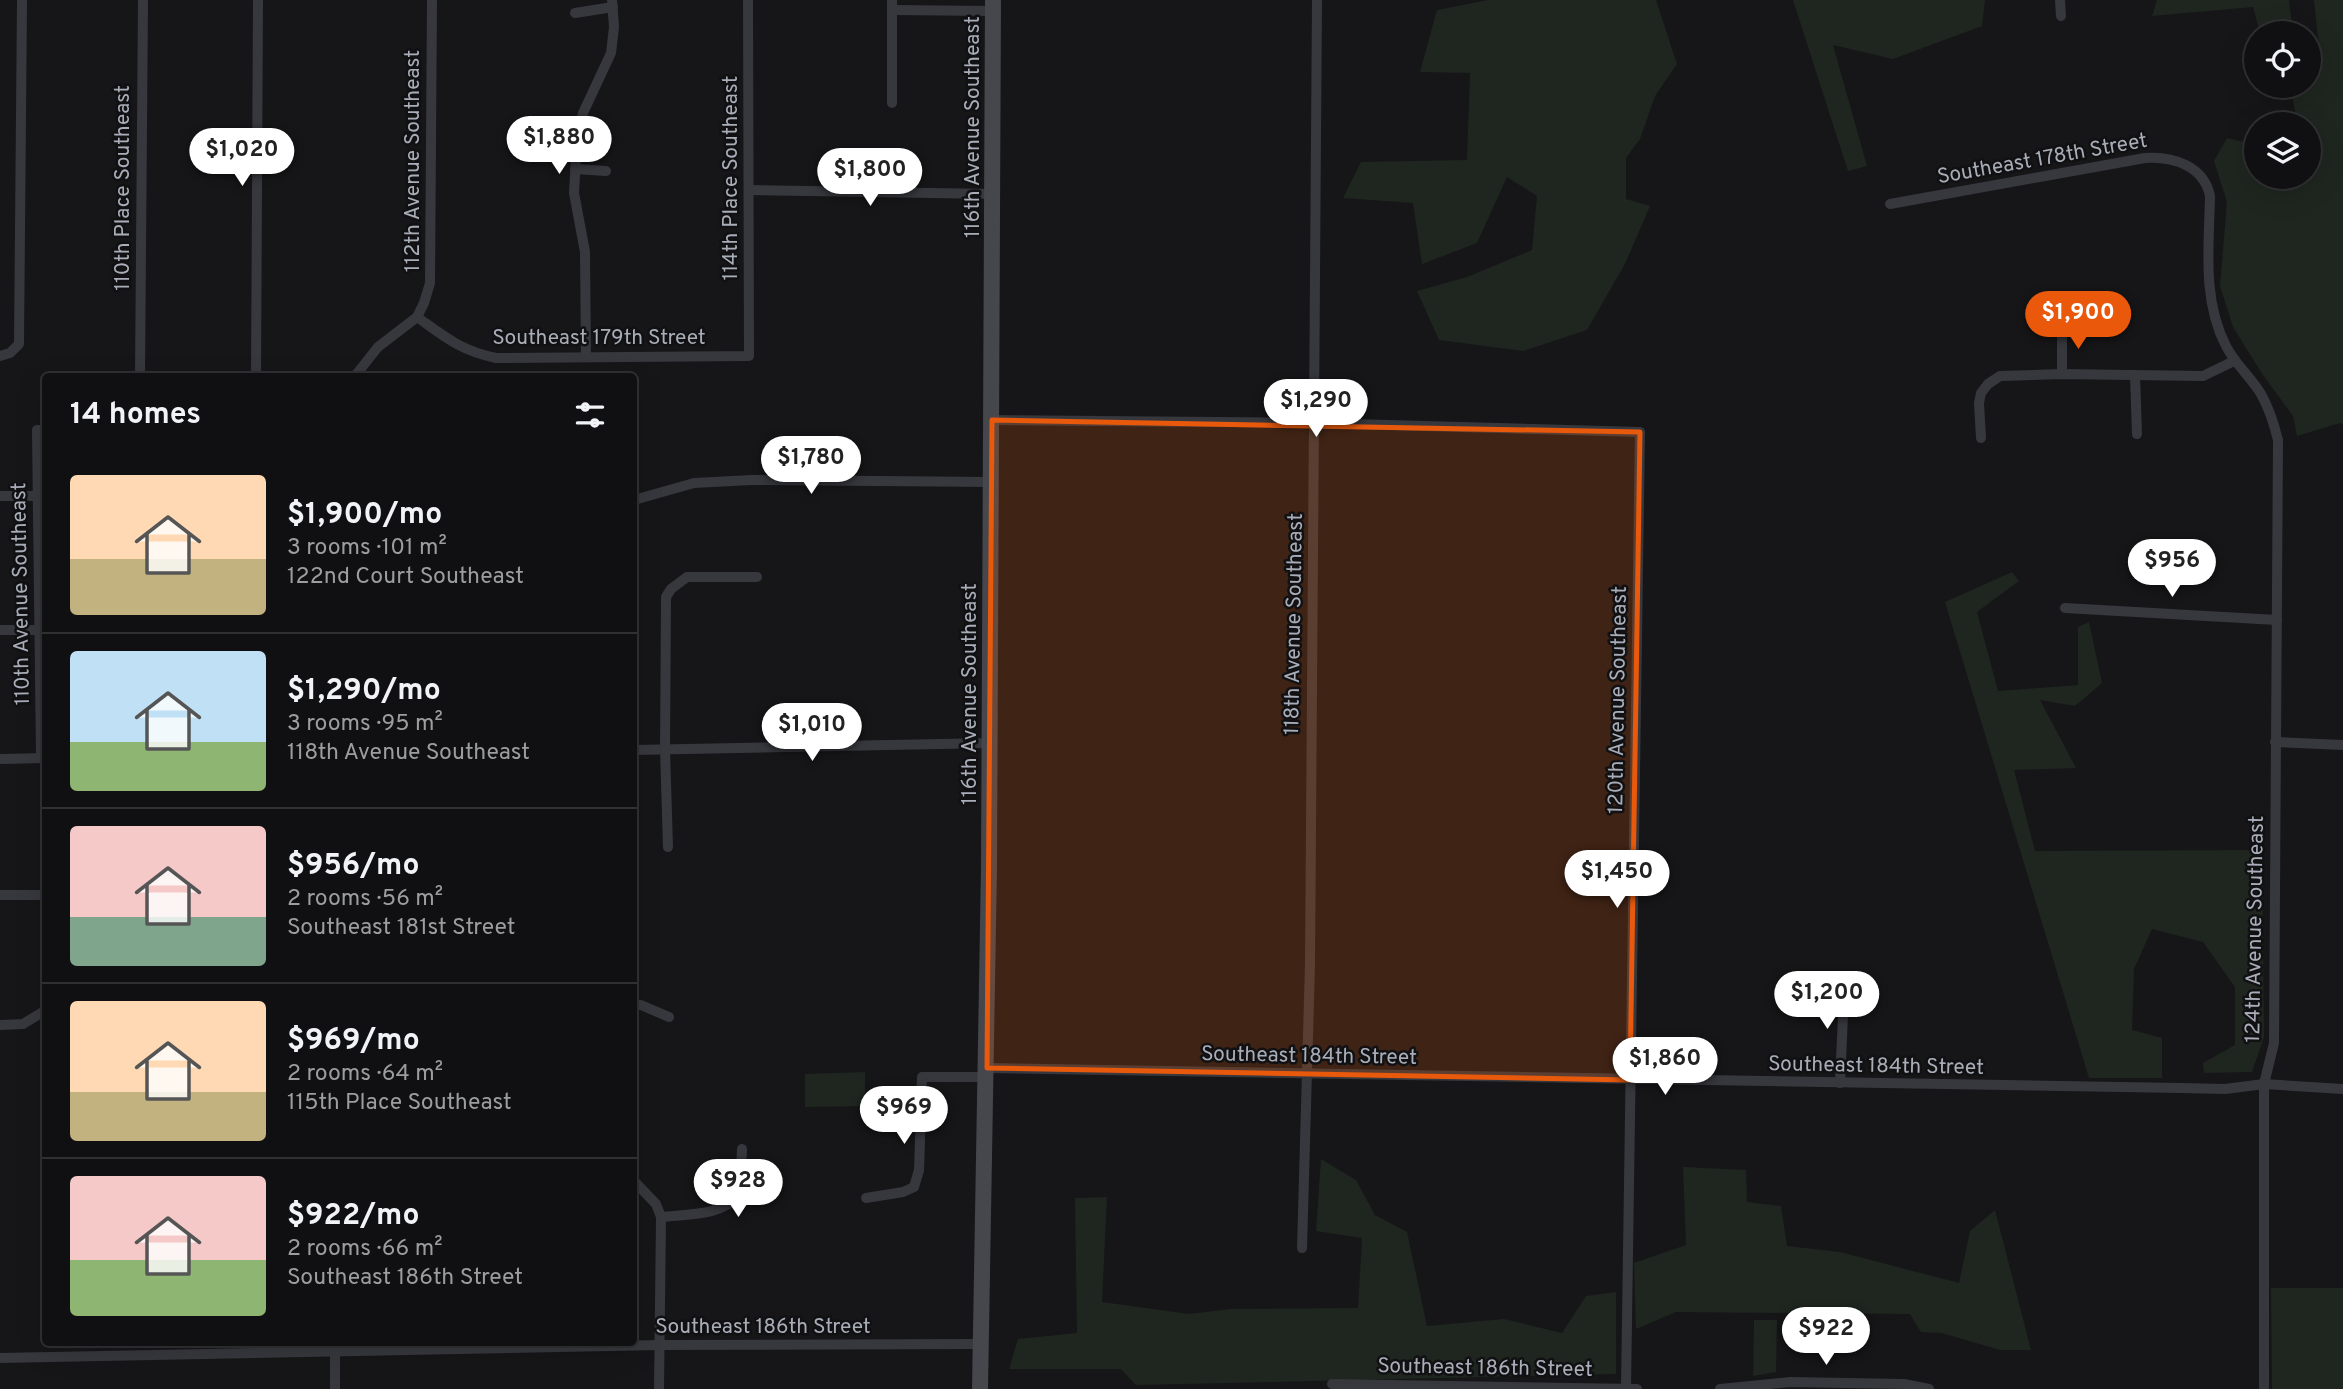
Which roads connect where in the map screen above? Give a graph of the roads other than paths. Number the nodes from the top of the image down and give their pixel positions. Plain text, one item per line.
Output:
1 (22, 0) edge
2 (143, 0) edge
3 (258, 0) edge
4 (432, 0) edge
5 (748, 0) edge
6 (1317, 0) edge
7 (2060, 0) edge
8 (612, 3) edge
9 (892, 5) edge
10 (993, 5) edge
11 (575, 13) dead end
12 (2061, 16) dead end
13 (892, 103) dead end
14 (575, 169) junction
15 (606, 171) dead end
16 (2197, 173) joint
17 (749, 190) junction
18 (992, 194) junction
19 (1890, 204) dead end
20 (417, 317) junction
21 (2063, 329) dead end
22 (0, 356) edge
23 (586, 356) junction
24 (749, 356) joint
25 (2234, 361) junction
26 (140, 373) edge
27 (256, 373) edge
28 (357, 373) edge
29 (2063, 374) junction
30 (2135, 375) junction
31 (992, 420) junction
32 (1315, 423) junction
33 (41, 430) edge
34 (2137, 434) dead end
35 (1981, 438) dead end
36 (990, 482) junction
37 (0, 496) edge
38 (38, 496) junction
39 (637, 499) edge
40 (757, 577) dead end
41 (42, 603) edge
42 (2064, 608) dead end
43 (2277, 620) junction
44 (0, 630) edge
45 (42, 630) edge
46 (2275, 742) junction
47 (991, 743) junction
48 (2343, 745) edge
49 (637, 750) edge
50 (665, 750) junction
51 (42, 758) edge
52 (0, 759) edge
53 (667, 847) dead end
54 (0, 895) edge
55 (42, 895) edge
56 (1854, 989) dead end
57 (637, 1005) edge
58 (42, 1012) edge
59 (669, 1017) dead end
60 (0, 1024) edge
61 (987, 1073) junction
62 (1307, 1074) junction
63 (1630, 1080) junction
64 (1840, 1083) junction
65 (2264, 1084) junction
66 (2343, 1089) edge
67 (742, 1149) dead end
68 (637, 1184) edge
69 (866, 1198) dead end
70 (661, 1217) junction
71 (1302, 1248) dead end
72 (980, 1344) junction
73 (637, 1345) edge
74 (660, 1345) junction
75 (498, 1346) edge
76 (335, 1347) edge
77 (0, 1358) edge
78 (1332, 1384) dead end
79 (335, 1389) edge
80 (659, 1389) edge
81 (980, 1389) edge
82 (1629, 1389) edge
83 (1720, 1389) edge
84 (1929, 1389) edge
85 (2264, 1389) edge

1 - 22 street
2 - 26 street, 110th Place Southeast
3 - 27 street
4 - 20 street, 112th Avenue Southeast
5 - 17 street, 114th Place Southeast
6 - 32 street, 118th Avenue Southeast
7 - 12 street
8 - 11 street
8 - 14 street
9 - 10 street
9 - 13 street
10 - 18 street, 116th Avenue Southeast
14 - 15 street
14 - 23 street
16 - 19 street, Southeast 178th Street
16 - 25 street, 124th Avenue Southeast
17 - 18 street
17 - 24 street, 114th Place Southeast
18 - 31 street, 116th Avenue Southeast
20 - 23 street, Southeast 179th Street
20 - 28 street
21 - 29 street
23 - 24 street, Southeast 179th Street
25 - 30 street
25 - 43 street, 124th Avenue Southeast
29 - 30 street
29 - 35 street
30 - 34 street
31 - 32 street
31 - 36 street, 116th Avenue Southeast
32 - 62 street, 118th Avenue Southeast
32 - 63 street, 120th Avenue Southeast
33 - 38 street, 110th Avenue Southeast
36 - 39 street
36 - 47 street, 116th Avenue Southeast
37 - 38 street
38 - 41 street, 110th Avenue Southeast
40 - 50 street
42 - 43 street
43 - 46 street, 124th Avenue Southeast
44 - 45 street
46 - 48 street
46 - 65 street, 124th Avenue Southeast
47 - 50 street
47 - 61 street, 116th Avenue Southeast
49 - 50 street
50 - 53 street
51 - 52 street
54 - 55 street
56 - 64 street
57 - 59 street
58 - 60 street
61 - 62 street, Southeast 184th Street
61 - 69 street, Southeast 184th Street
61 - 72 street, 116th Avenue Southeast
62 - 63 street, Southeast 184th Street
62 - 71 street, 118th Avenue Southeast
63 - 64 street, Southeast 184th Street
63 - 82 street, 120th Avenue Southeast
64 - 65 street, Southeast 184th Street
65 - 66 street, Southeast 184th Street
65 - 85 street, 124th Avenue Southeast
67 - 70 street
68 - 70 street
70 - 74 street
72 - 74 street, Southeast 186th Street
72 - 81 street, 116th Avenue Southeast
73 - 74 street, Southeast 186th Street
74 - 80 street
75 - 76 street, Southeast 186th Street
76 - 77 street, Southeast 186th Street
76 - 79 street
78 - 82 street, Southeast 186th Street
83 - 84 street

